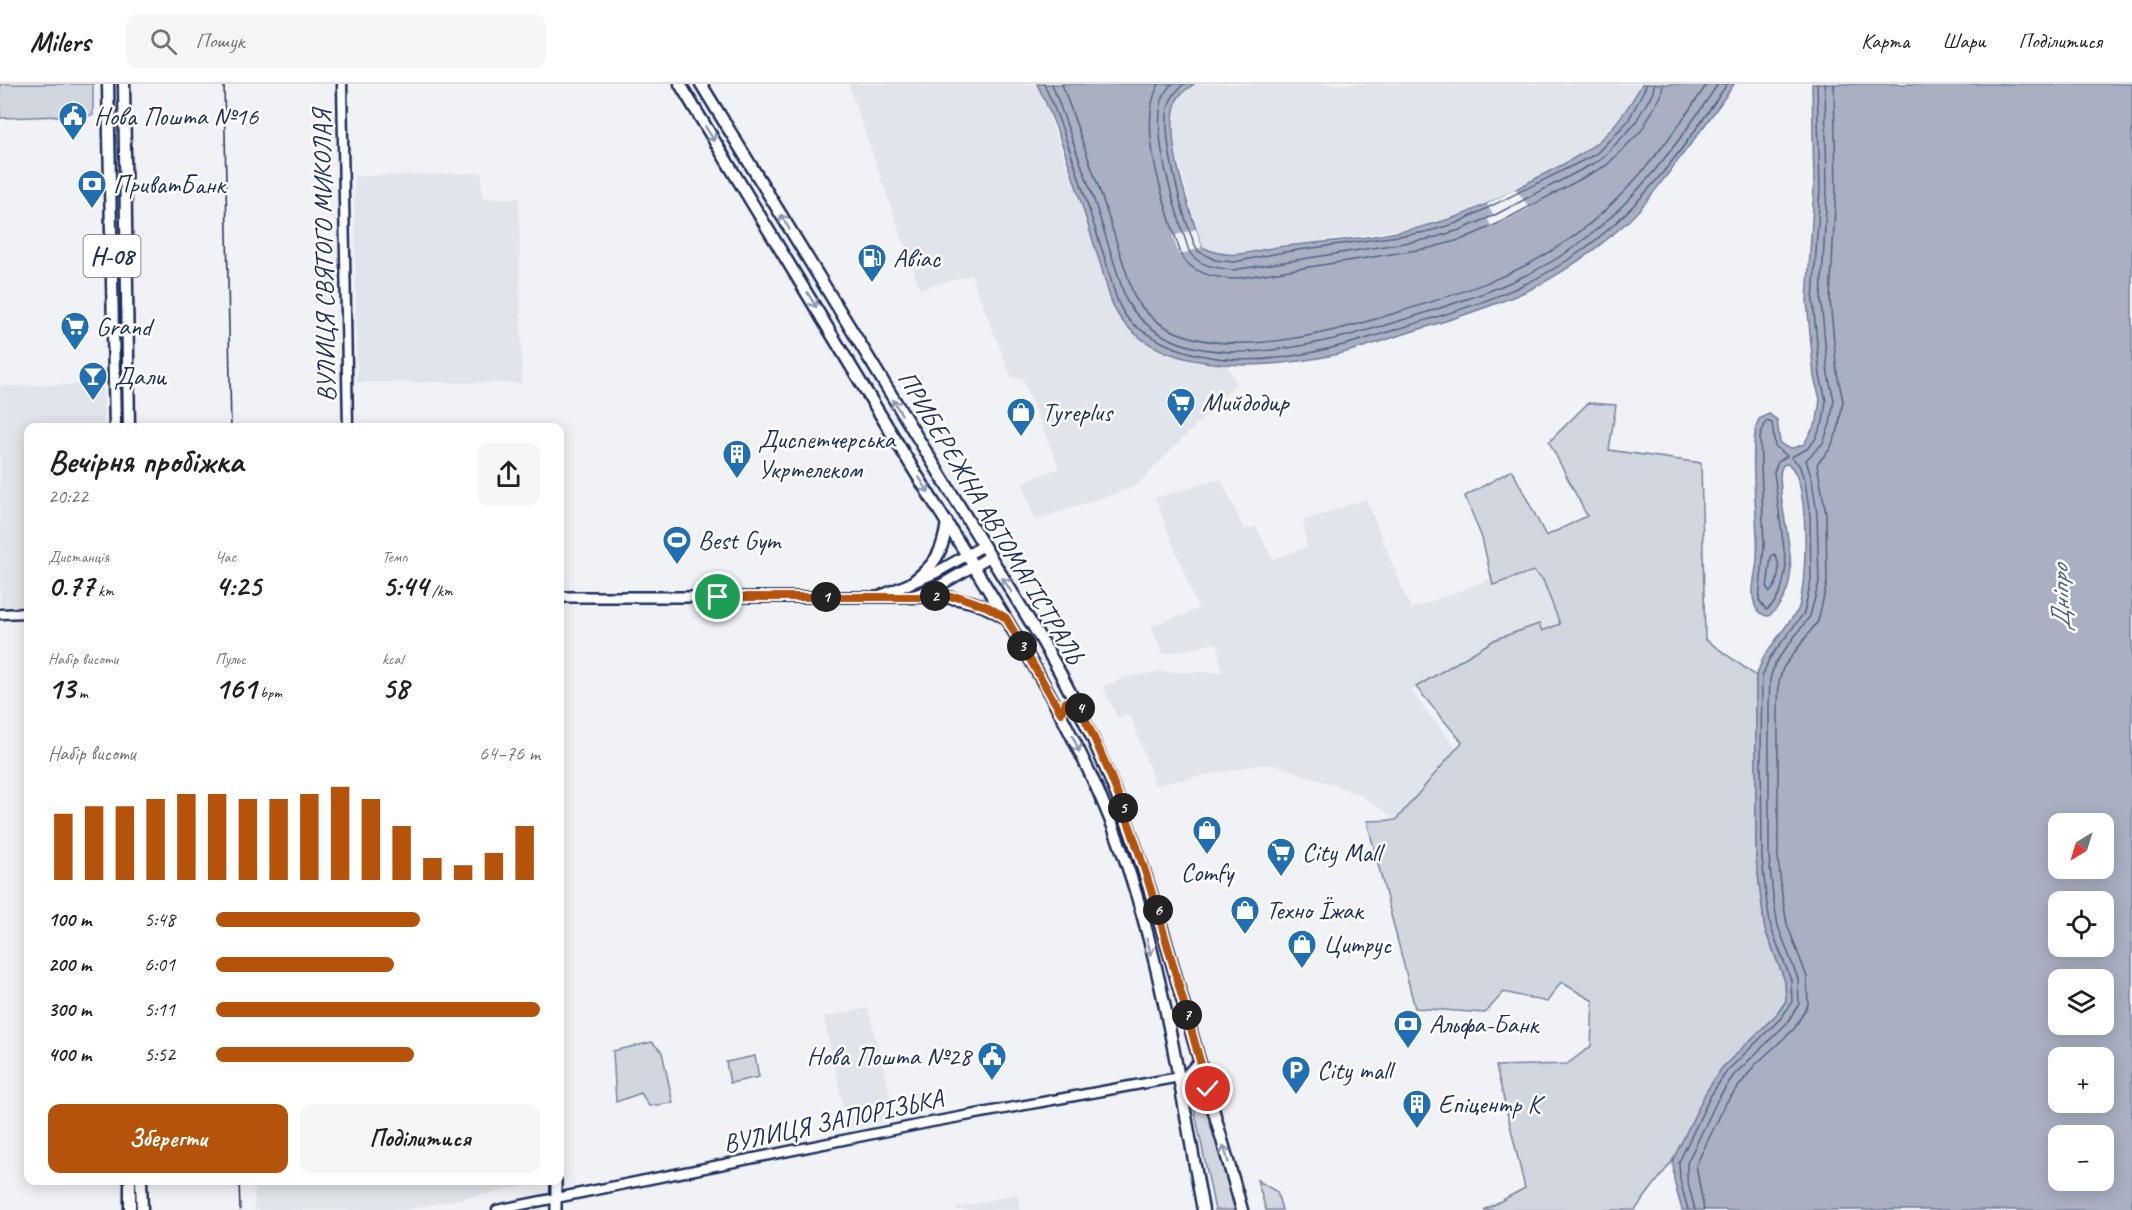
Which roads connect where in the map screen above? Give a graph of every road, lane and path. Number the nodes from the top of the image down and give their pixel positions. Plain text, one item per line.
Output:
1 (108, 84) edge
2 (124, 84) edge
3 (342, 84) edge
4 (680, 84) edge
5 (701, 84) edge
6 (115, 423) edge
7 (129, 423) edge
8 (348, 423) edge
9 (916, 437) junction
10 (900, 447) junction
11 (927, 456) junction
12 (911, 466) junction
13 (947, 522) junction
14 (982, 546) junction
15 (968, 555) junction
16 (989, 557) junction
17 (974, 566) junction
18 (910, 584) junction
19 (564, 597) edge
20 (874, 597) junction
21 (910, 597) junction
22 (24, 613) edge
23 (0, 614) edge
24 (1006, 618) junction
25 (1064, 678) junction
26 (1048, 690) junction
27 (1077, 703) junction
28 (1061, 713) junction
29 (1201, 1064) junction
30 (1178, 1077) junction
31 (130, 1185) edge
32 (141, 1185) edge
33 (556, 1185) edge
34 (556, 1198) junction
35 (130, 1210) edge
36 (142, 1210) edge
37 (497, 1210) edge
38 (556, 1210) edge
39 (1203, 1210) edge
40 (1242, 1210) edge

1 - 6 main road, Н-08
2 - 7 main road, Н-08
3 - 8 street, ВУЛИЦЯ СВЯТОГО МИКОЛАЯ
4 -> 10 main road, ПРИБЕРЕЖНА АВТОМАГІСТРАЛЬ
9 -> 5 main road, ПРИБЕРЕЖНА АВТОМАГІСТРАЛЬ
9 - 10 main road
9 - 11 main road, ПРИБЕРЕЖНА АВТОМАГІСТРАЛЬ
10 - 12 main road, ПРИБЕРЕЖНА АВТОМАГІСТРАЛЬ
11 - 12 main road
11 - 14 main road, ПРИБЕРЕЖНА АВТОМАГІСТРАЛЬ
12 -> 13 main road, ПРИБЕРЕЖНА АВТОМАГІСТРАЛЬ
13 - 15 main road, ПРИБЕРЕЖНА АВТОМАГІСТРАЛЬ
13 - 18 main road
14 - 15 main road
14 - 16 main road, ПРИБЕРЕЖНА АВТОМАГІСТРАЛЬ
15 - 17 main road, ПРИБЕРЕЖНА АВТОМАГІСТРАЛЬ
15 - 18 main road
16 - 17 main road
25 -> 16 main road, ПРИБЕРЕЖНА АВТОМАГІСТРАЛЬ
17 - 21 main road
17 - 24 main road, ПРИБЕРЕЖНА АВТОМАГІСТРАЛЬ
18 - 20 main road
19 - 20 main road
20 - 21 main road
21 - 24 main road
22 - 23 street
24 - 26 main road, ПРИБЕРЕЖНА АВТОМАГІСТРАЛЬ
25 - 26 main road
25 - 27 main road, ПРИБЕРЕЖНА АВТОМАГІСТРАЛЬ
26 - 28 main road, ПРИБЕРЕЖНА АВТОМАГІСТРАЛЬ
27 - 28 main road
27 - 29 main road, ПРИБЕРЕЖНА АВТОМАГІСТРАЛЬ
28 -> 30 main road, ПРИБЕРЕЖНА АВТОМАГІСТРАЛЬ
29 - 30 street, ВУЛИЦЯ ЗАПОРІЗЬКА
40 -> 29 main road, ПРИБЕРЕЖНА АВТОМАГІСТРАЛЬ
30 - 34 street, ВУЛИЦЯ ЗАПОРІЗЬКА
30 - 39 main road, ПРИБЕРЕЖНА АВТОМАГІСТРАЛЬ
31 - 35 main road
32 - 36 main road
33 - 34 main road
34 - 37 street, ВУЛИЦЯ ЗАПОРІЗЬКА
34 - 38 main road

